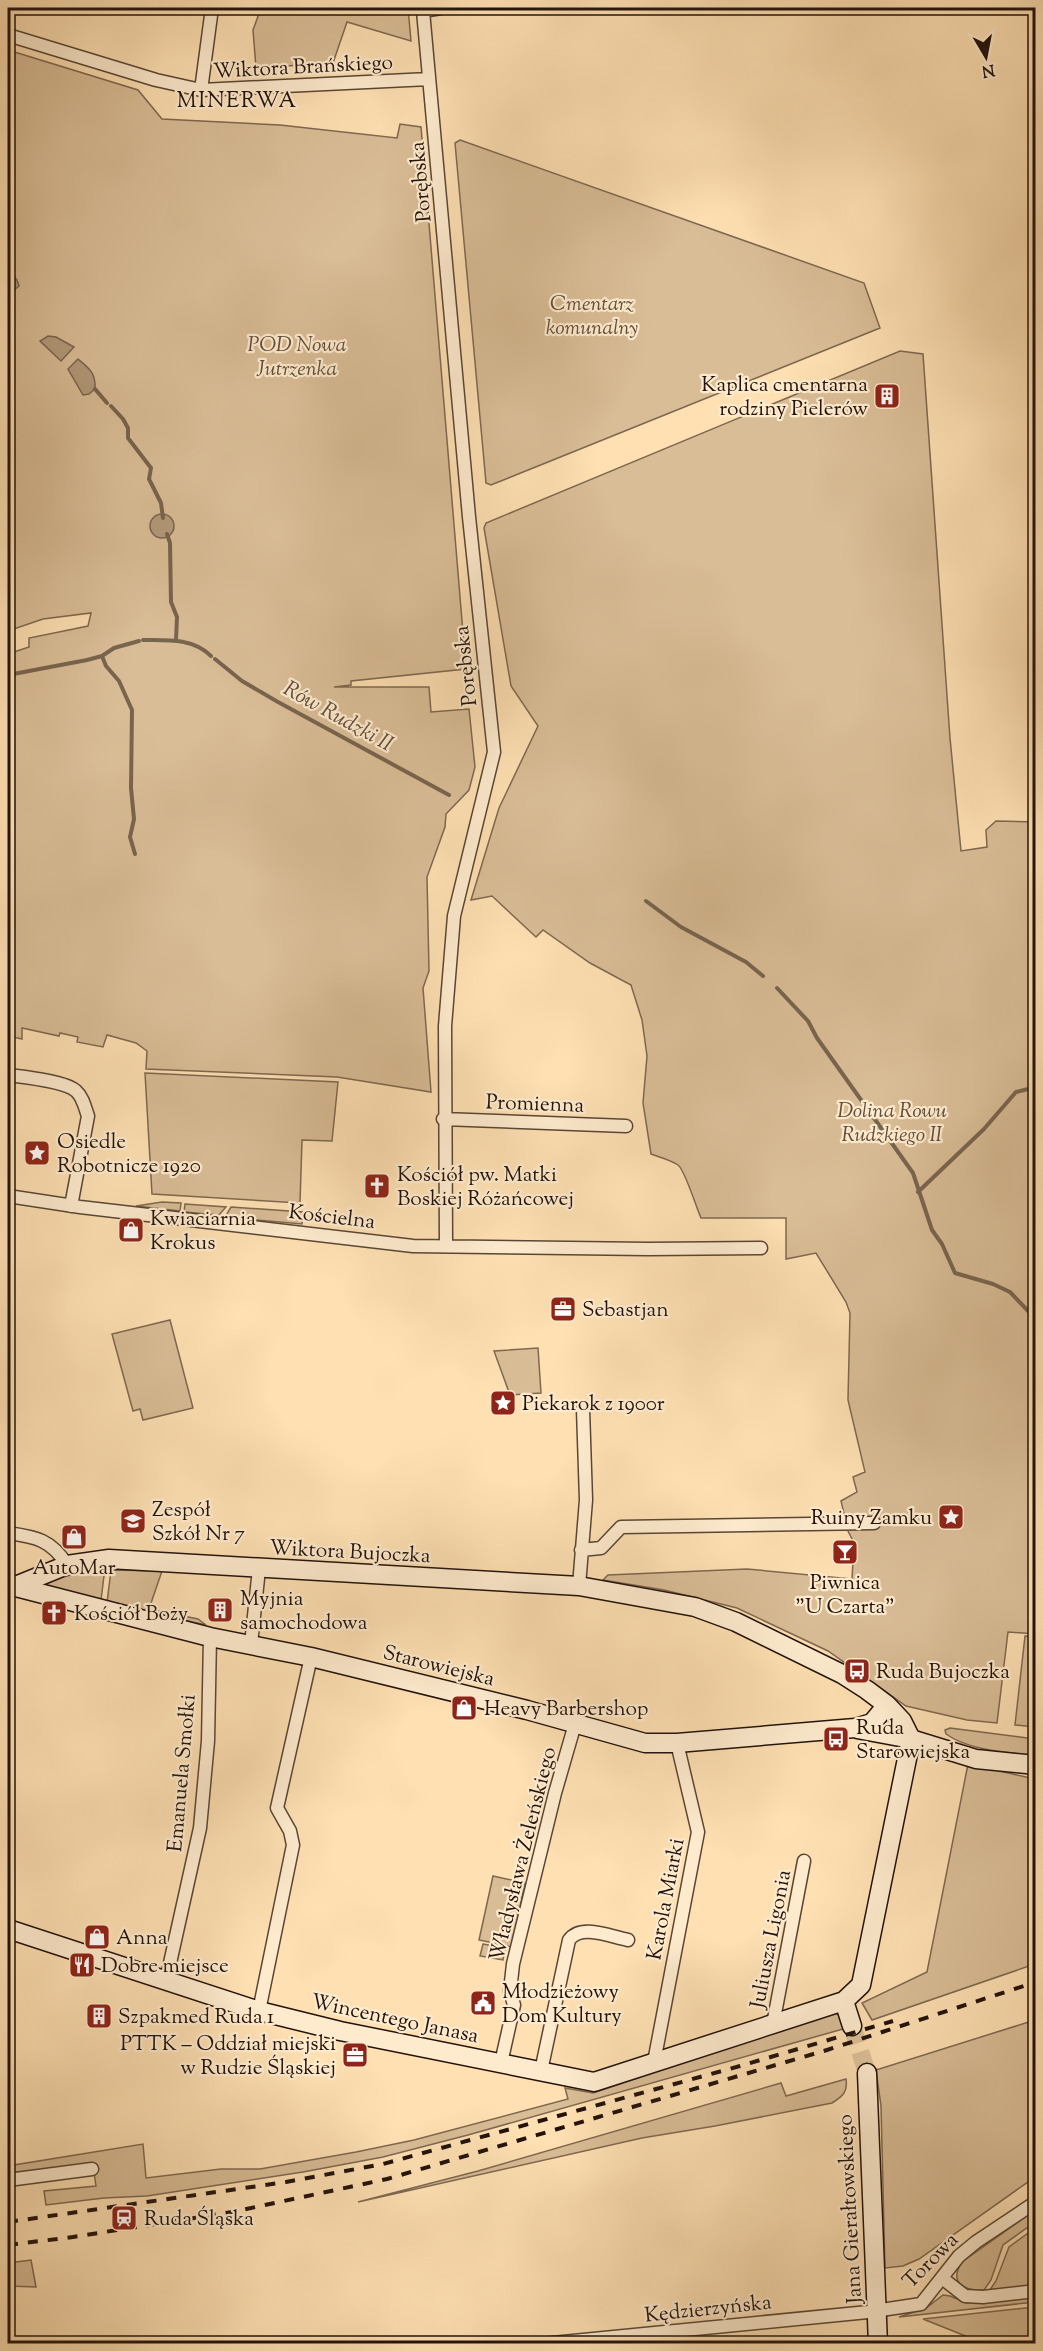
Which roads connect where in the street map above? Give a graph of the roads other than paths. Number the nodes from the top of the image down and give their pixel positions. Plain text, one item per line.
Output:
1 (212, 8) edge
2 (441, 8) edge
3 (8, 35) edge
4 (429, 79) junction
5 (201, 90) junction
6 (8, 1075) edge
7 (444, 1119) junction
8 (626, 1126) dead end
9 (8, 1196) edge
10 (71, 1206) junction
11 (446, 1246) junction
12 (761, 1248) dead end
13 (583, 1409) dead end
14 (874, 1523) dead end
15 (8, 1533) edge
16 (581, 1550) junction
17 (67, 1565) junction
18 (259, 1569) junction
19 (579, 1586) junction
20 (12, 1588) edge
21 (210, 1637) junction
22 (251, 1644) junction
23 (311, 1657) junction
24 (887, 1705) junction
25 (575, 1724) junction
26 (855, 1728) junction
27 (911, 1739) junction
28 (677, 1743) junction
29 (1035, 1765) edge
30 (804, 1861) dead end
31 (8, 1929) edge
32 (628, 1940) dead end
33 (166, 1982) junction
34 (844, 2001) junction
35 (259, 2010) junction
36 (773, 2024) junction
37 (852, 2026) tunnel mouth
38 (654, 2062) junction
39 (501, 2063) junction
40 (540, 2071) junction
41 (867, 2073) tunnel mouth
42 (92, 2169) dead end
43 (8, 2180) edge
44 (1035, 2202) edge
45 (942, 2278) junction
46 (1035, 2291) edge
47 (877, 2310) junction
48 (542, 2343) edge
49 (878, 2343) edge

1 - 5 street
2 - 4 street, Porębska
3 - 5 street, Wiktora Brańskiego
4 - 5 street, Wiktora Brańskiego
4 - 7 street, Porębska
6 - 10 street
7 - 8 street, Promienna
7 - 11 street, Porębska
9 - 10 street, Kościelna
10 - 11 street, Kościelna
11 - 12 street, Kościelna
13 - 16 street
14 - 16 street
15 - 17 street
16 - 19 street
17 - 18 street, Wiktora Bujoczka
17 - 20 street, Wiktora Bujoczka
18 - 19 street, Wiktora Bujoczka
18 - 22 street
19 - 24 street, Wiktora Bujoczka
20 - 21 street, Starowiejska
21 - 22 street, Starowiejska
21 - 33 street, Emanuela Smołki
22 - 23 street, Starowiejska
23 - 25 street, Starowiejska
23 - 35 street
24 - 26 street, Starowiejska
24 - 27 street, Wiktora Bujoczka
25 - 28 street, Starowiejska
25 - 39 street, Władysława Żeleńskiego
26 - 27 street, Starowiejska
26 - 28 street, Starowiejska
27 - 29 street, Starowiejska
27 - 34 street
28 - 38 street, Karola Miarki
30 - 36 street, Juliusza Ligonia
31 - 33 street, Wincentego Janasa
32 - 40 street
33 - 35 street, Wincentego Janasa
34 - 36 street, Wincentego Janasa
34 - 37 street
35 - 39 street, Wincentego Janasa
36 - 38 street, Wincentego Janasa
38 - 40 street, Wincentego Janasa
39 - 40 street, Wincentego Janasa
41 - 47 street, Jana Gierałtowskiego
42 - 43 street
44 - 45 street, Torowa
45 - 46 street
45 - 47 street, Torowa
47 - 48 street, Kędzierzyńska
47 - 49 street, Jana Gierałtowskiego

